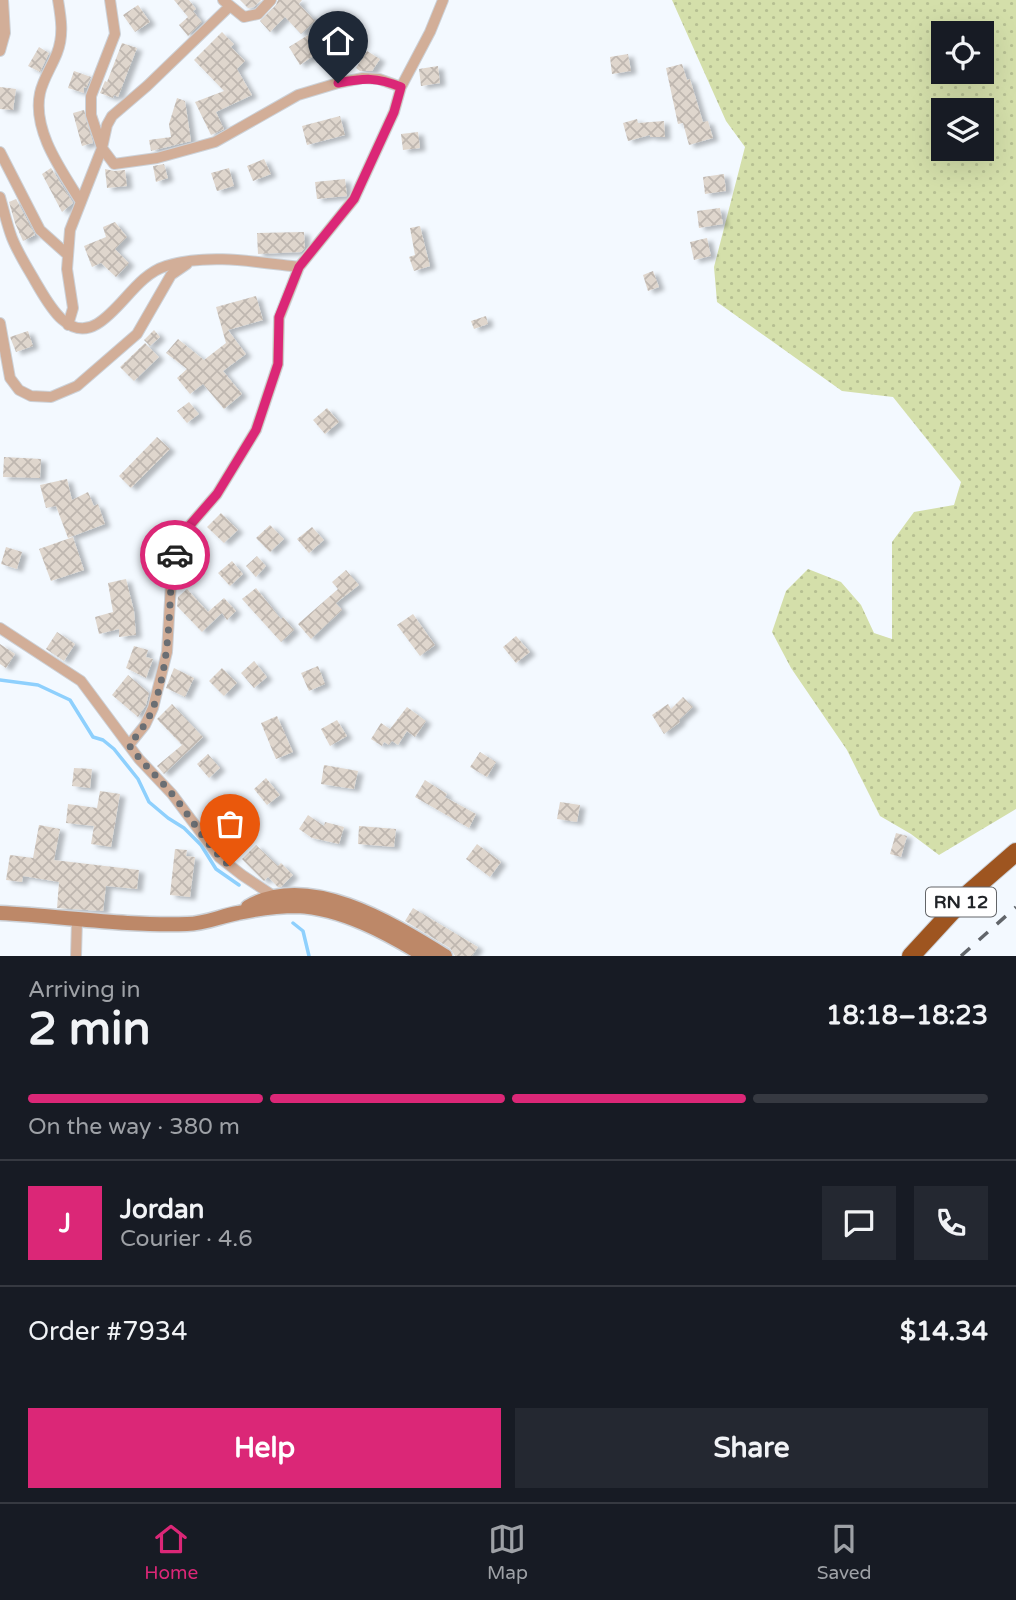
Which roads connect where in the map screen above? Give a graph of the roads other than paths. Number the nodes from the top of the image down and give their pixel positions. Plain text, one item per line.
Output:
1 (3, 0) edge
2 (58, 0) edge
3 (110, 0) edge
4 (271, 0) edge
5 (443, 0) edge
6 (226, 3) edge
7 (0, 51) edge
8 (401, 87) junction
9 (102, 148) junction
10 (0, 152) edge
11 (0, 197) edge
12 (81, 202) junction
13 (68, 255) junction
14 (190, 261) junction
15 (299, 267) junction
16 (0, 323) edge
17 (68, 324) junction
18 (0, 628) edge
19 (129, 745) junction
20 (1016, 852) edge
21 (275, 897) junction
22 (0, 913) edge
23 (238, 913) junction
24 (77, 920) junction
25 (76, 956) edge
26 (425, 956) edge
27 (445, 956) edge
28 (911, 956) edge

1 - 7 street
2 - 12 street
3 - 9 street
4 - 6 street
5 - 8 street
6 - 9 street
8 - 9 street
8 - 15 street
9 - 12 street
10 - 13 street
11 - 17 street
12 - 13 street
13 - 17 street
14 - 15 street
14 - 16 street
14 - 17 street
15 - 19 street
18 - 19 street
19 - 21 street
20 - 28 highway, RN 12
21 - 23 street
21 - 27 street
22 - 24 street
23 - 24 street
23 - 26 street
24 - 25 street

